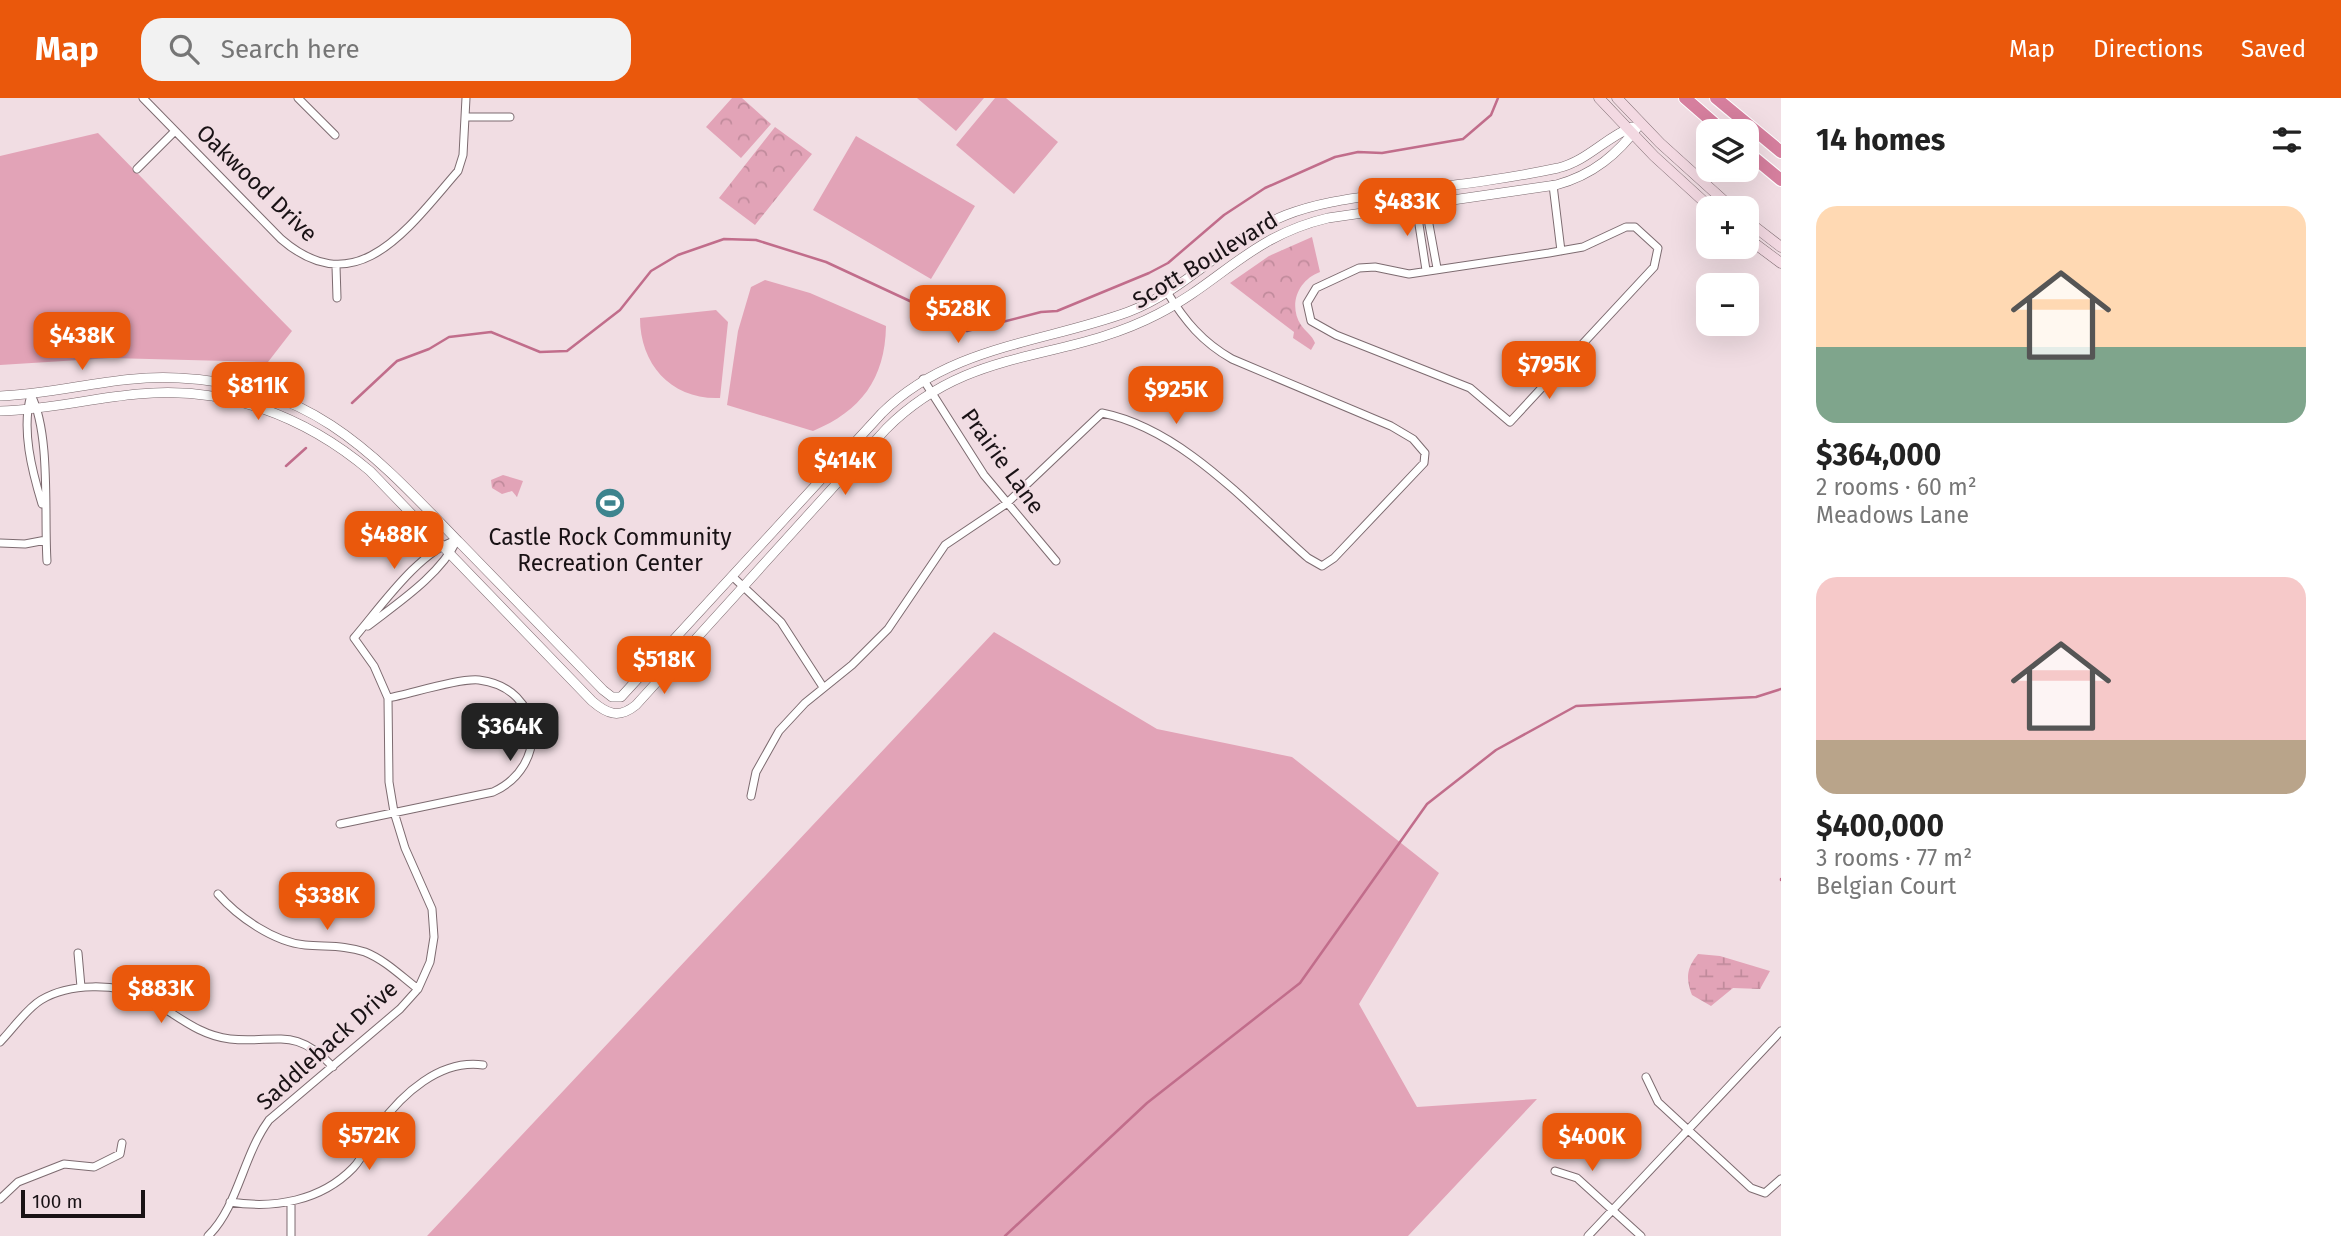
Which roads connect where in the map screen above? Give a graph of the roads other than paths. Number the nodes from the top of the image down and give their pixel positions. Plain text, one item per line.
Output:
1 (143, 98) edge
2 (298, 98) edge
3 (466, 98) edge
4 (1599, 98) edge
5 (1617, 98) edge
6 (1685, 98) edge
7 (1716, 98) edge
8 (466, 117) junction
9 (510, 117) dead end
10 (1709, 119) edge
11 (1640, 124) junction
12 (175, 131) junction
13 (1630, 132) junction
14 (335, 135) dead end
15 (1781, 152) edge
16 (1759, 162) edge
17 (137, 169) dead end
18 (1781, 180) edge
19 (1553, 185) junction
20 (1418, 190) junction
21 (1698, 196) edge
22 (1719, 196) edge
23 (1421, 207) junction
24 (1759, 230) edge
25 (1759, 247) edge
26 (1781, 247) edge
27 (1561, 251) junction
28 (1781, 263) edge
29 (336, 266) junction
30 (1437, 268) junction
31 (1426, 270) junction
32 (1167, 292) junction
33 (337, 298) dead end
34 (1175, 304) junction
35 (923, 379) junction
36 (931, 391) junction
37 (31, 395) junction
38 (0, 396) edge
39 (38, 409) junction
40 (26, 410) junction
41 (0, 411) edge
42 (1006, 504) junction
43 (43, 508) junction
44 (46, 540) junction
45 (457, 540) junction
46 (0, 543) edge
47 (441, 544) junction
48 (450, 554) junction
49 (47, 561) dead end
50 (1056, 561) dead end
51 (733, 576) junction
52 (745, 587) junction
53 (354, 638) junction
54 (823, 687) junction
55 (388, 698) junction
56 (751, 796) dead end
57 (394, 812) junction
58 (340, 824) dead end
59 (218, 894) dead end
60 (78, 953) dead end
61 (81, 987) junction
62 (418, 989) junction
63 (1781, 1031) edge
64 (0, 1042) edge
65 (483, 1065) dead end
66 (333, 1067) junction
67 (1646, 1077) dead end
68 (1687, 1130) junction
69 (122, 1143) dead end
70 (1555, 1171) dead end
71 (1781, 1180) edge
72 (0, 1199) edge
73 (230, 1202) junction
74 (291, 1202) junction
75 (1612, 1209) junction
76 (208, 1236) edge
77 (291, 1236) edge
78 (1588, 1236) edge
79 (1641, 1236) edge

1 - 12 street, Oakwood Drive
2 - 14 street
3 - 8 street, Oakwood Drive
4 - 13 main road
5 - 11 main road
6 - 10 highway
7 - 15 highway
8 - 9 street
8 - 29 street, Oakwood Drive
11 - 13 street, Scott Boulevard
11 - 22 main road
12 - 17 street
12 - 29 street, Oakwood Drive
13 - 19 street, Scott Boulevard
13 - 20 street, Scott Boulevard
13 - 21 main road
16 - 18 highway
19 - 23 street, Scott Boulevard
19 - 27 street
20 - 23 street
20 - 32 street, Scott Boulevard
23 - 30 street
23 - 31 street
23 - 34 street, Scott Boulevard
24 - 26 main road
25 - 28 main road
27 - 30 street
27 - 31 street
29 - 33 street
30 - 31 street
32 - 34 street
32 - 35 street, Scott Boulevard
34 - 36 street, Scott Boulevard
34 - 42 street
35 - 36 street, Prairie Lane
35 - 51 street, Scott Boulevard
36 - 42 street, Prairie Lane
36 - 52 street, Scott Boulevard
37 - 38 street
37 - 39 street
37 - 40 street
37 - 45 street
39 - 40 street
39 - 43 street
39 - 47 street
40 - 41 street
40 - 43 street
42 - 50 street, Prairie Lane
42 - 54 street
43 - 44 street
44 - 46 street
44 - 49 street
45 - 47 street
45 - 48 street
45 - 51 street, Scott Boulevard
47 - 48 street
47 - 53 street
48 - 52 street, Scott Boulevard
48 - 53 street
51 - 52 street
52 - 54 street
53 - 55 street, Saddleback Drive
54 - 56 street
55 - 57 street, Saddleback Drive
55 - 57 street
57 - 58 street
57 - 62 street, Saddleback Drive
59 - 62 street
60 - 61 street
61 - 64 street
61 - 66 street
62 - 66 street, Saddleback Drive
63 - 68 street
65 - 74 street
66 - 73 street, Saddleback Drive
67 - 68 street
68 - 71 street
68 - 75 street
69 - 72 street
70 - 75 street
73 - 74 street
73 - 76 street, Saddleback Drive
74 - 77 street
75 - 78 street
75 - 79 street

